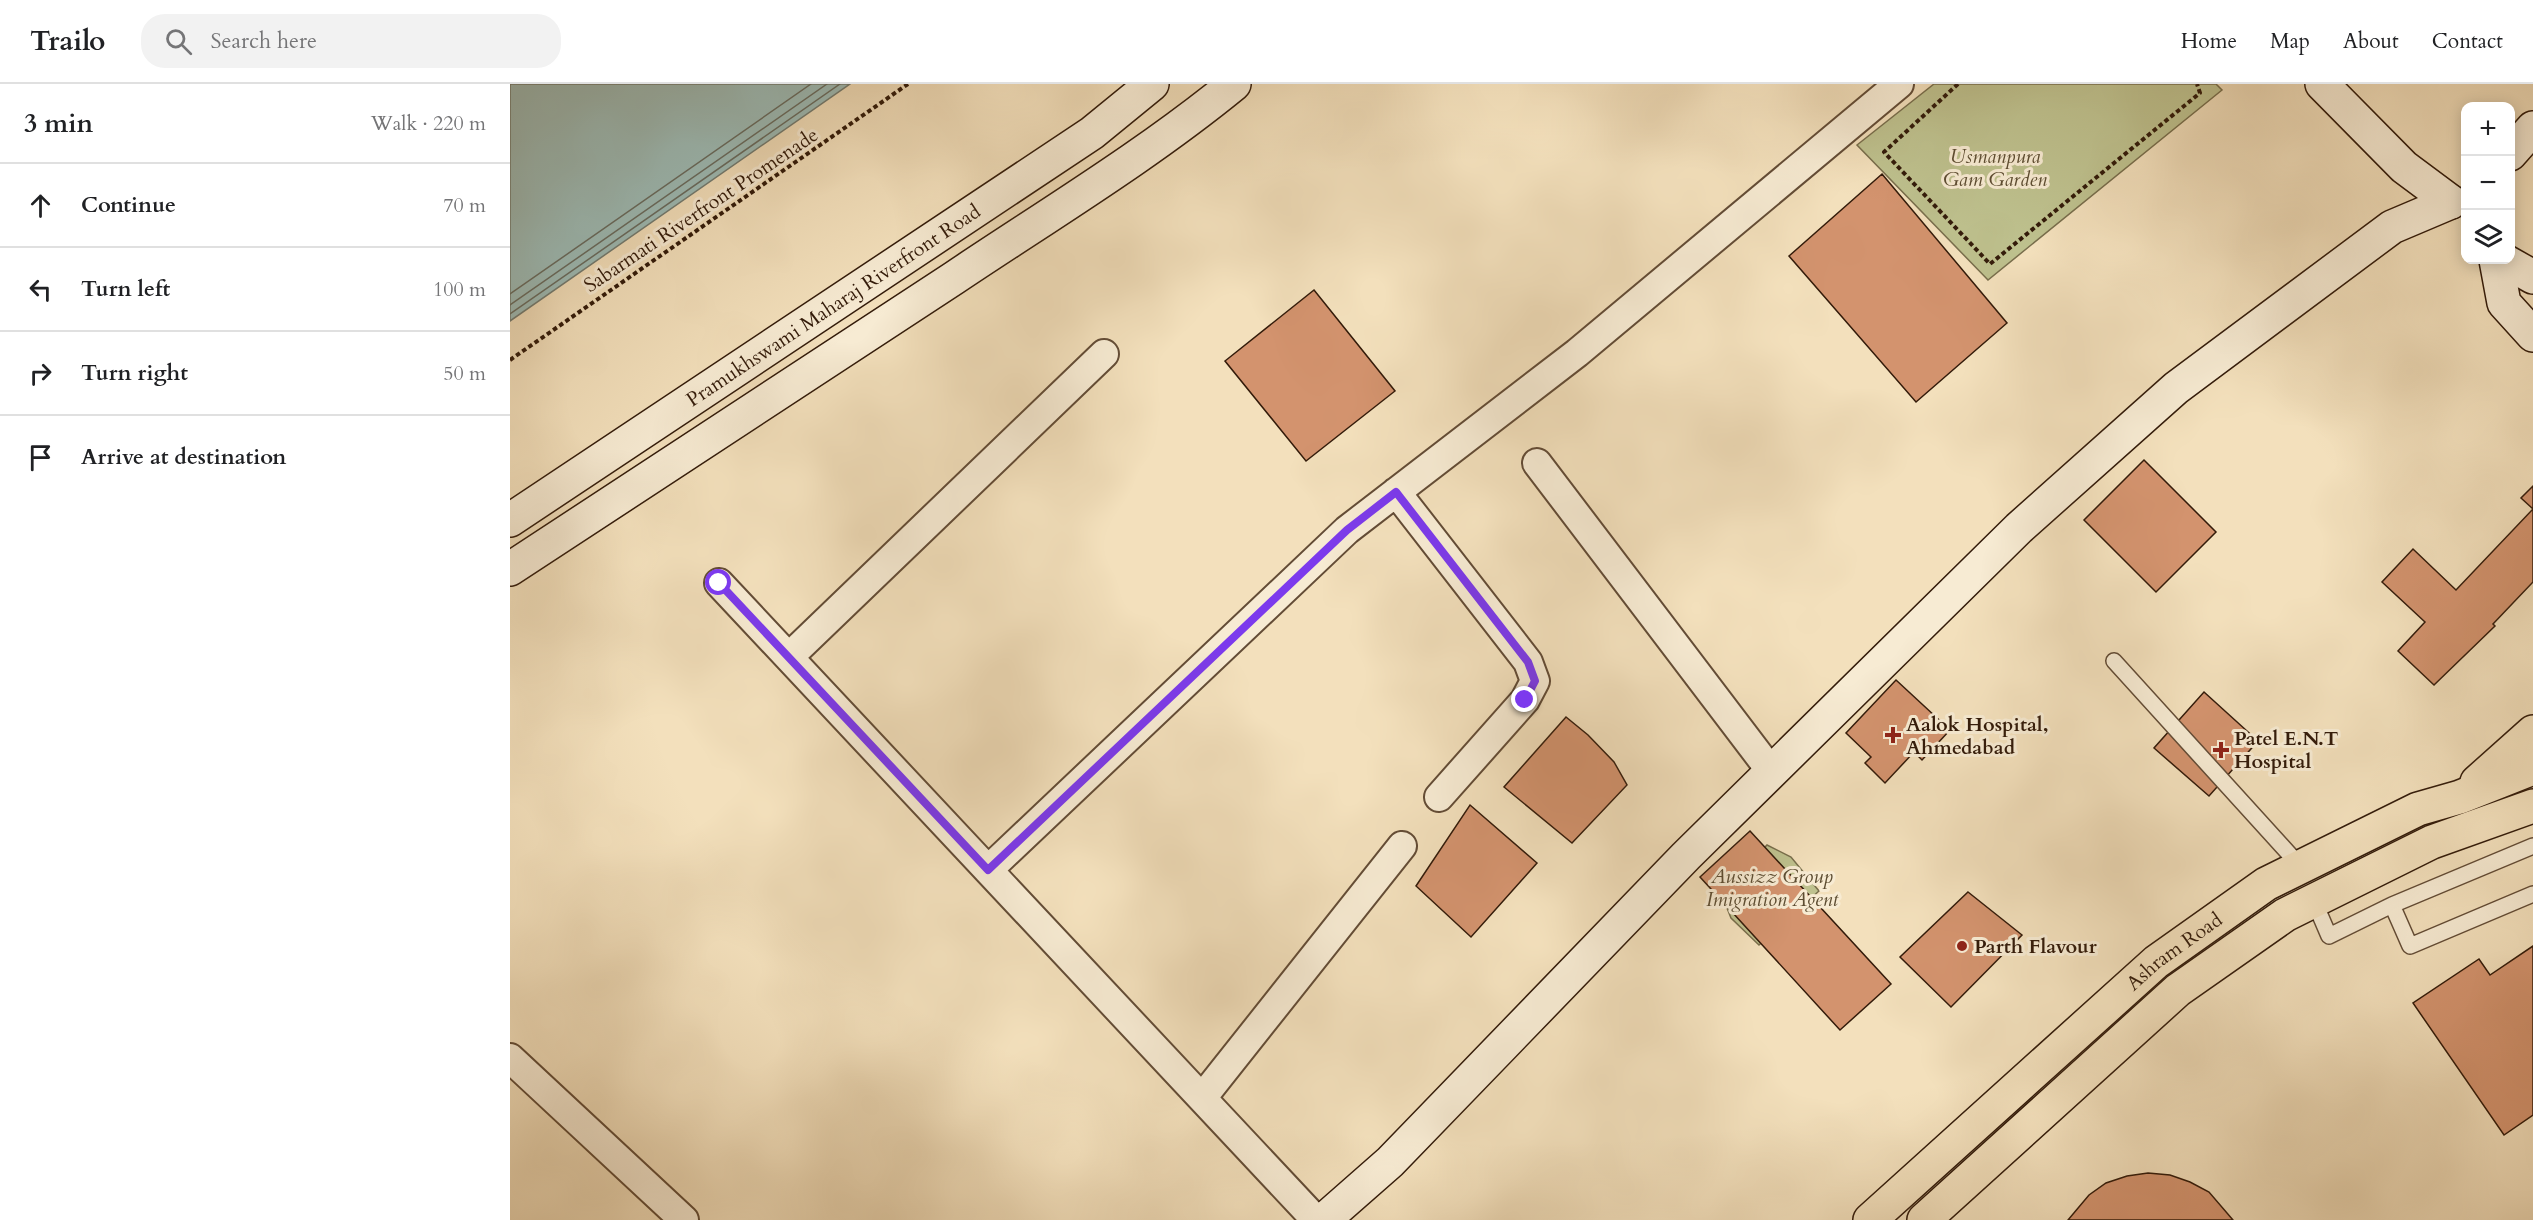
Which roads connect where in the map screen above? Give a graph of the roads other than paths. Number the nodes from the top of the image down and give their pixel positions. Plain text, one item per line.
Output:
1 (1152, 84) edge
2 (1234, 84) edge
3 (1899, 84) edge
4 (2322, 84) edge
5 (2533, 128) edge
6 (2515, 149) edge
7 (2461, 204) edge
8 (2497, 264) edge
9 (2510, 264) edge
10 (2533, 277) edge
11 (2533, 336) edge
12 (1104, 354) dead end
13 (1537, 463) dead end
14 (1396, 492) junction
15 (510, 520) edge
16 (510, 569) edge
17 (719, 583) dead end
18 (789, 657) junction
19 (2114, 661) dead end
20 (2533, 732) edge
21 (2533, 768) edge
22 (1771, 771) junction
23 (1439, 797) dead end
24 (2460, 797) junction
25 (2533, 806) edge
26 (1402, 846) dead end
27 (2533, 846) edge
28 (2301, 867) junction
29 (988, 870) junction
30 (2533, 894) edge
31 (2314, 901) junction
32 (2391, 905) junction
33 (510, 1058) edge
34 (1202, 1098) junction
35 (1898, 1195) junction
36 (684, 1220) edge
37 (1316, 1220) edge
38 (1324, 1220) edge
39 (1870, 1220) edge
40 (1919, 1220) edge
41 (1924, 1220) edge

1 - 15 main road, Pramukhswami Maharaj Riverfront Road
2 - 16 main road
3 - 14 street
4 - 7 main road
5 - 6 main road
7 - 22 main road
8 - 11 main road
9 - 10 main road
12 - 18 street
13 - 22 street
14 - 23 street
14 - 29 street
17 - 18 street
18 - 29 street
19 - 28 lane
20 - 24 main road
21 - 24 main road, Ashram Road
22 - 38 main road
24 - 28 main road, Ashram Road
25 - 31 main road, Ashram Road
26 - 34 street
27 - 32 lane
28 - 35 main road, Ashram Road
29 - 34 street
30 - 32 lane
31 - 32 lane
31 - 41 main road, Ashram Road
33 - 36 street
34 - 37 street
35 - 39 main road, Ashram Road
35 - 40 main road

